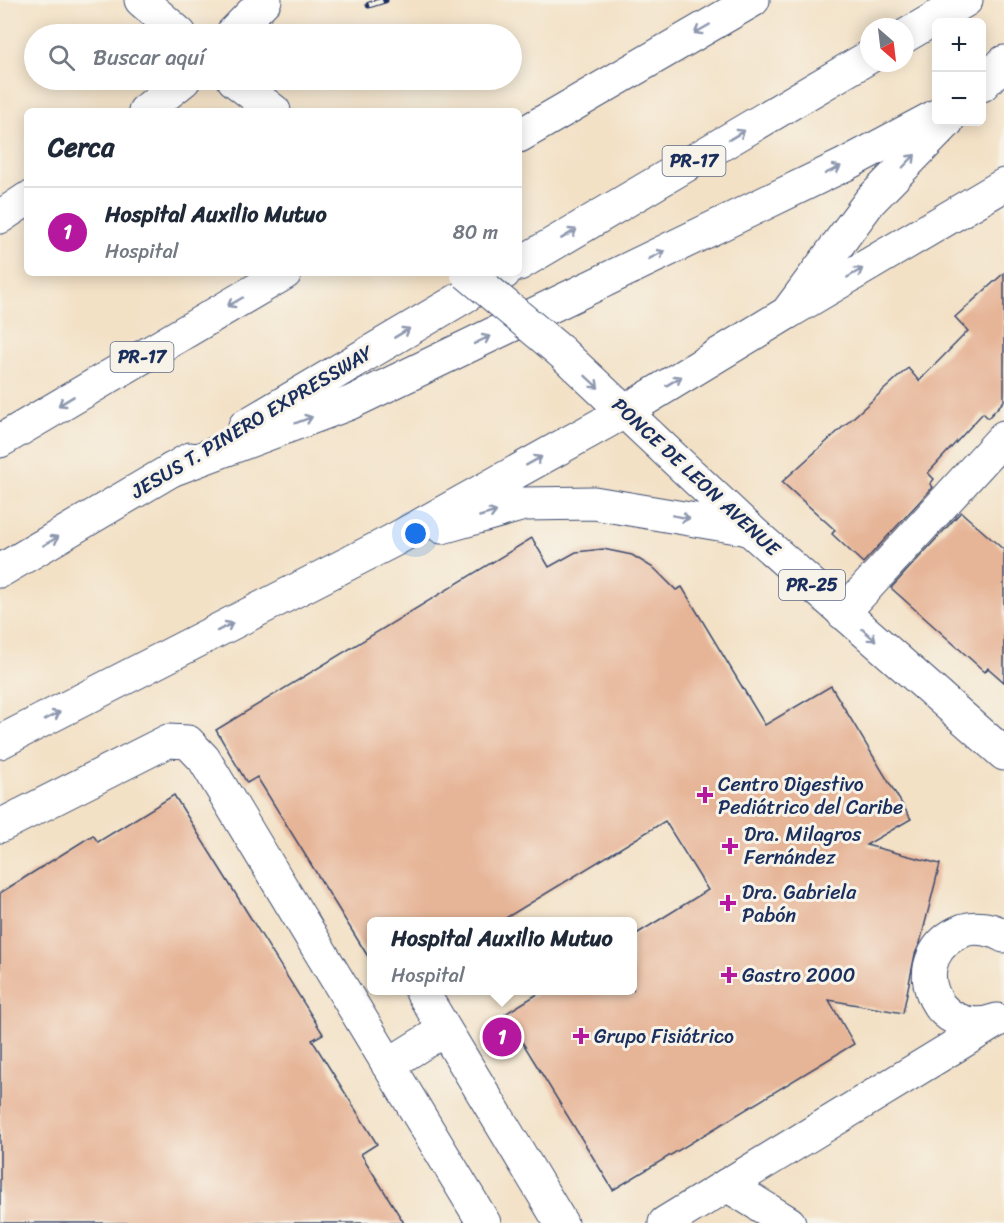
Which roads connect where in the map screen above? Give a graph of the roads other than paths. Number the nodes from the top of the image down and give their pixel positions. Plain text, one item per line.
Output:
1 (141, 0) edge
2 (266, 0) edge
3 (753, 0) edge
4 (966, 0) edge
5 (169, 24) edge
6 (242, 24) edge
7 (914, 31) edge
8 (860, 62) edge
9 (1004, 62) edge
10 (986, 80) edge
11 (1004, 81) edge
12 (171, 90) edge
13 (247, 90) edge
14 (986, 90) edge
15 (148, 108) edge
16 (270, 108) edge
17 (932, 118) edge
18 (943, 126) edge
19 (522, 134) edge
20 (1004, 185) edge
21 (24, 201) edge
22 (0, 217) edge
23 (522, 262) edge
24 (280, 276) edge
25 (471, 276) edge
26 (499, 276) edge
27 (787, 313) junction
28 (624, 412) junction
29 (1004, 437) edge
30 (0, 441) edge
31 (171, 470) junction
32 (749, 529) junction
33 (392, 541) junction
34 (0, 571) edge
35 (843, 612) junction
36 (0, 742) edge
37 (1004, 754) edge
38 (0, 826) edge
39 (1004, 936) edge
40 (424, 995) edge
41 (1000, 1018) edge
42 (444, 1030) junction
43 (388, 1065) junction
44 (727, 1185) junction
45 (484, 1223) edge
46 (561, 1223) edge
47 (665, 1223) edge
48 (789, 1223) edge

1 - 5 main road
2 - 6 main road
3 -> 19 main road
4 - 7 main road
23 -> 8 main road, PR-17
9 - 10 main road
11 - 14 main road
12 - 15 main road
13 - 16 main road
31 -> 17 main road
27 -> 18 main road
27 -> 20 main road
21 - 22 main road
24 -> 30 main road, PR-17
25 -> 28 main road, PONCE DE LEON AVENUE / PR-25, bridge
31 -> 26 main road, JESUS T. PINERO EXPRESSWAY
28 -> 27 main road
28 - 32 main road, PONCE DE LEON AVENUE / PR-25
33 -> 28 main road
29 - 35 main road
34 -> 31 main road, JESUS T. PINERO EXPRESSWAY
33 -> 32 main road
32 - 35 main road, PONCE DE LEON AVENUE / PR-25
36 -> 33 main road
35 -> 37 main road, PONCE DE LEON AVENUE / PR-25
38 - 43 main road
39 - 41 main road
40 - 42 main road
41 - 44 main road
42 - 43 main road
42 - 46 main road
43 - 45 main road
44 - 47 main road
44 - 48 main road

